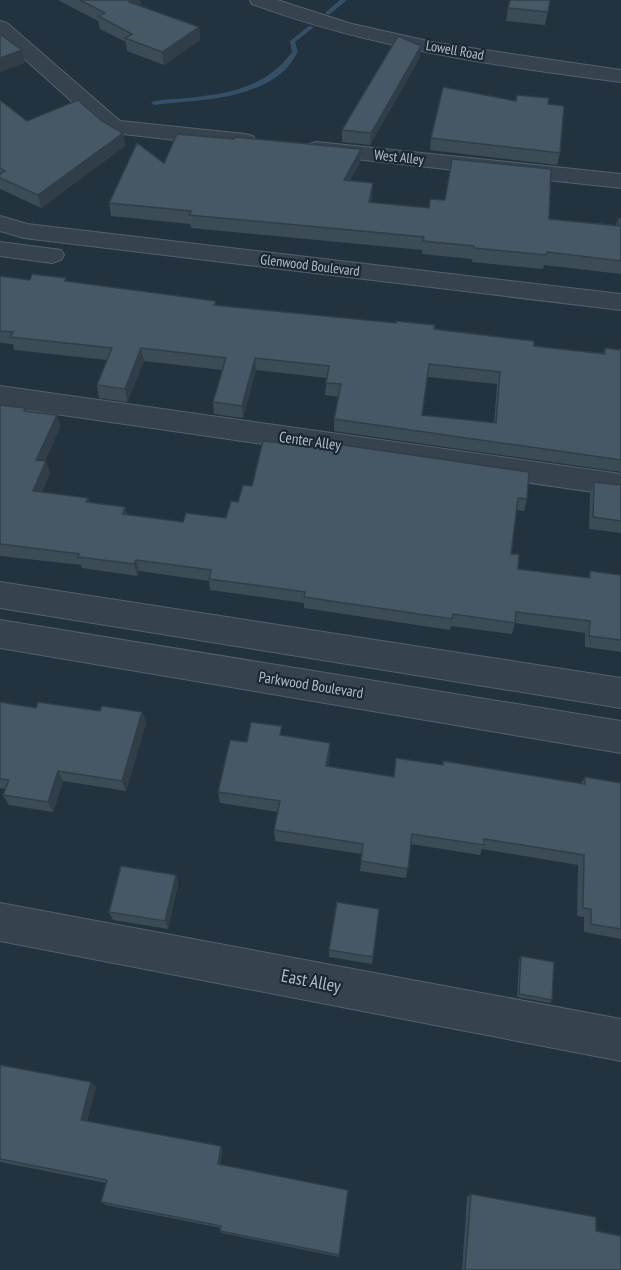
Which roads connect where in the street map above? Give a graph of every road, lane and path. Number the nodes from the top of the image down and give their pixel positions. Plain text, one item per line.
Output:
1 (259, 0) edge
2 (0, 27) edge
3 (621, 75) edge
4 (267, 143) edge
5 (291, 146) edge
6 (621, 181) edge
7 (0, 224) edge
8 (0, 249) edge
9 (397, 287) junction
10 (621, 302) edge
11 (621, 326) edge
12 (0, 396) edge
13 (621, 485) edge
14 (0, 595) edge
15 (40, 601) junction
16 (13, 636) edge
17 (426, 662) junction
18 (621, 693) edge
19 (422, 704) junction
20 (621, 736) edge
21 (0, 922) edge
22 (621, 1040) edge

1 - 3 street, Lowell Road
2 - 4 street
5 - 6 street, West Alley
7 - 9 street, Glenwood Boulevard
8 - 9 street, Glenwood Boulevard
9 - 10 street, Glenwood Boulevard
9 - 11 street, Glenwood Boulevard
12 - 13 street, Center Alley
14 - 15 street
15 - 16 street
15 - 17 street
16 - 19 street, Parkwood Boulevard
17 - 18 street
17 - 19 street
19 - 20 street, Parkwood Boulevard
21 - 22 street, East Alley

